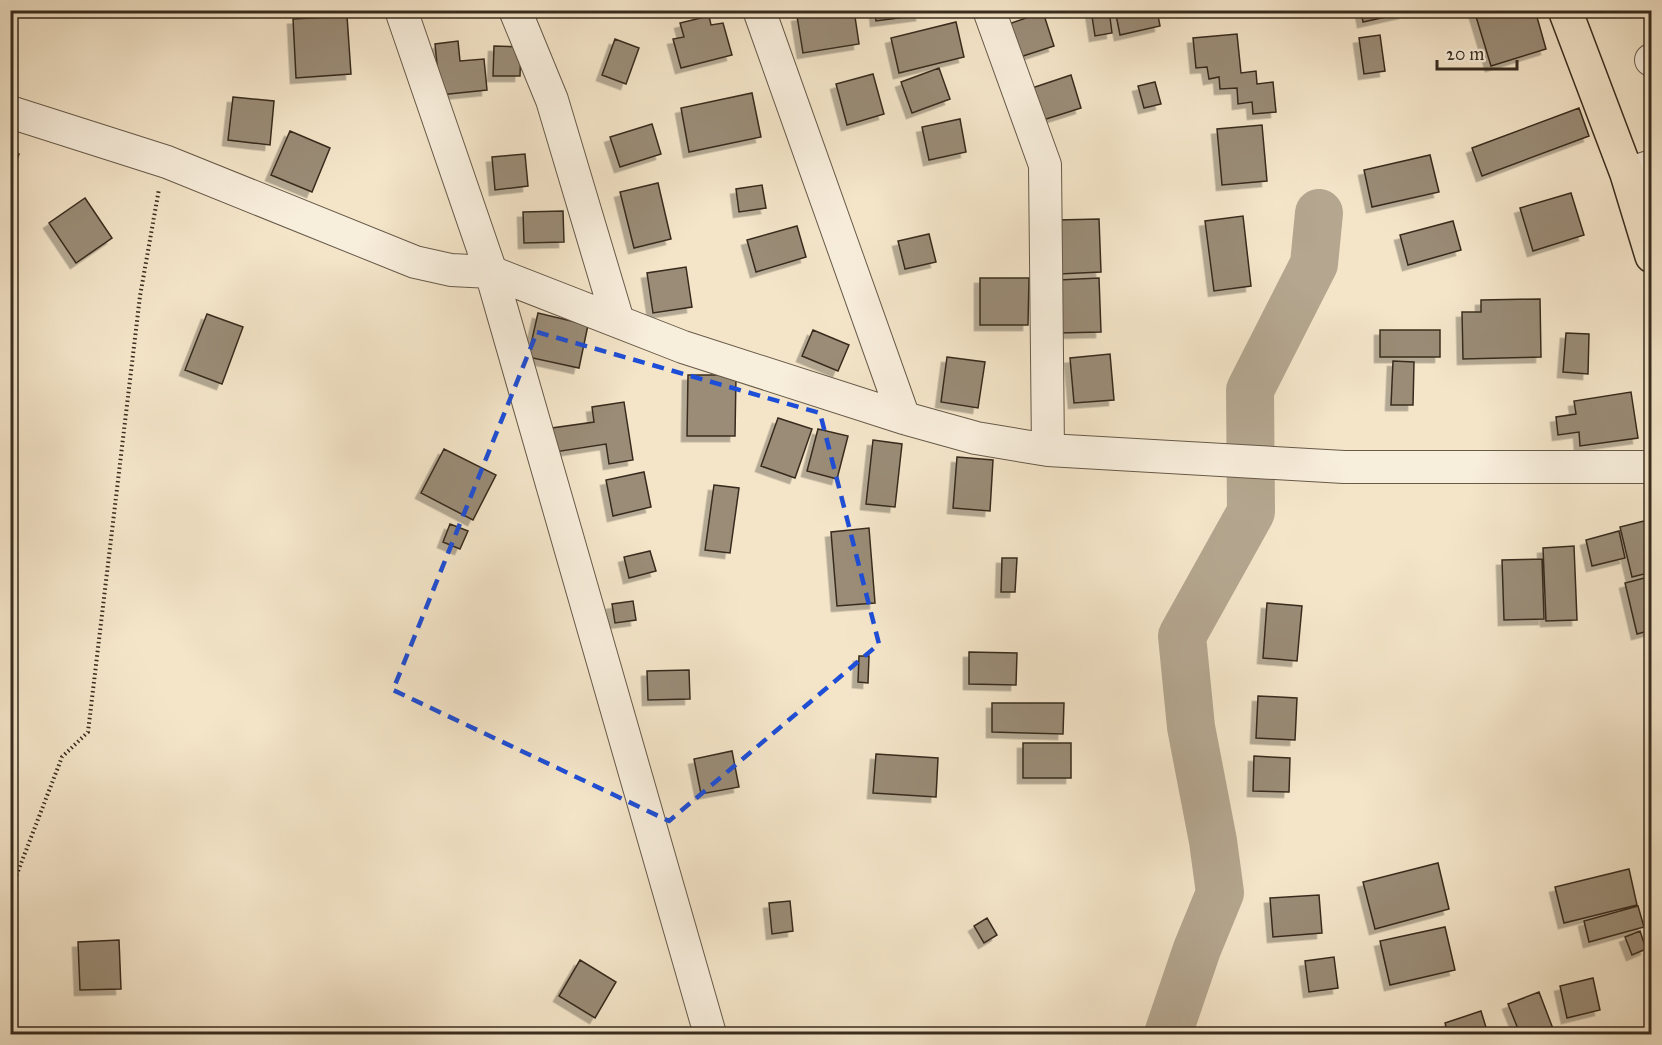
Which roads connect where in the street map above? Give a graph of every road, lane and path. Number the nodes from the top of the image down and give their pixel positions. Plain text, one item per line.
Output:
1 (401, 10) edge
2 (515, 10) edge
3 (759, 10) edge
4 (989, 10) edge
5 (1565, 10) edge
6 (10, 112) edge
7 (167, 162) junction
8 (1640, 170) edge
9 (1652, 256) edge
10 (491, 272) junction
11 (618, 321) junction
12 (904, 418) junction
13 (1048, 450) junction
14 (1652, 467) edge
15 (10, 892) edge
16 (710, 1035) edge

1 - 10 street
2 - 11 street
3 - 12 street
4 - 13 street
5 - 8 highway
6 - 7 street
7 - 10 street
7 - 15 path
8 - 9 highway
10 - 11 street
10 - 16 street
11 - 12 street
12 - 13 street
13 - 14 street

